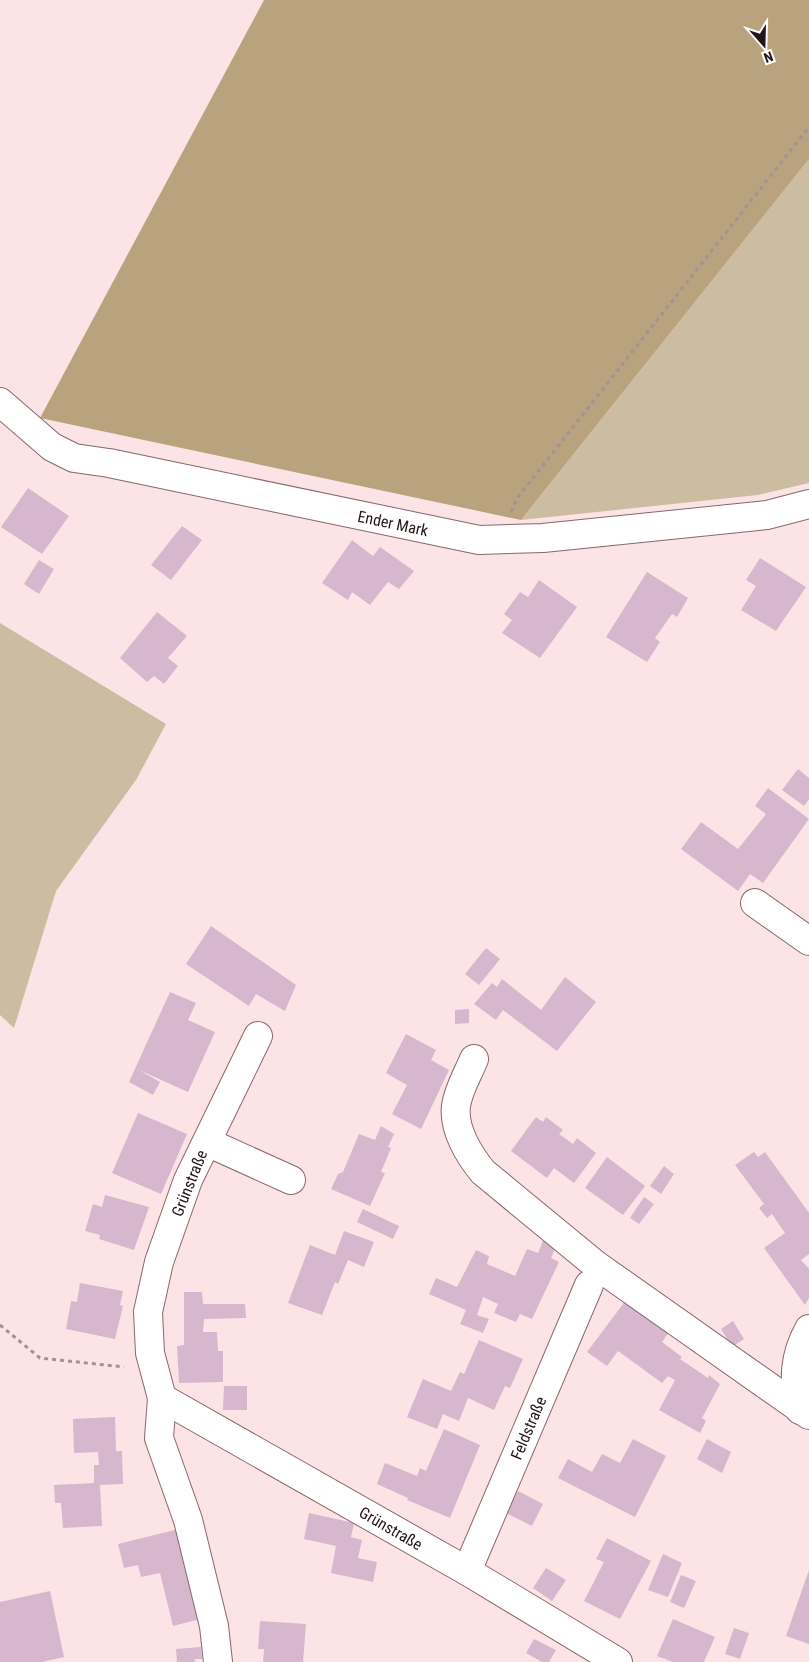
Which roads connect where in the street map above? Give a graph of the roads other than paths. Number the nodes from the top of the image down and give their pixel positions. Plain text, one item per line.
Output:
1 (0, 402) edge
2 (809, 504) edge
3 (755, 903) dead end
4 (809, 941) edge
5 (258, 1036) dead end
6 (474, 1059) dead end
7 (207, 1142) junction
8 (291, 1180) dead end
9 (589, 1285) dead end
10 (809, 1330) edge
11 (162, 1398) junction
12 (804, 1413) edge
13 (467, 1571) junction
14 (218, 1662) edge
15 (618, 1662) edge

1 - 2 street, Ender Mark
3 - 4 street
5 - 7 street, Grünstraße
6 - 12 street
7 - 8 street
7 - 11 street, Grünstraße
9 - 13 street, Feldstraße
10 - 12 street
11 - 13 street, Grünstraße
11 - 14 street, Grünstraße
13 - 15 street, Grünstraße

